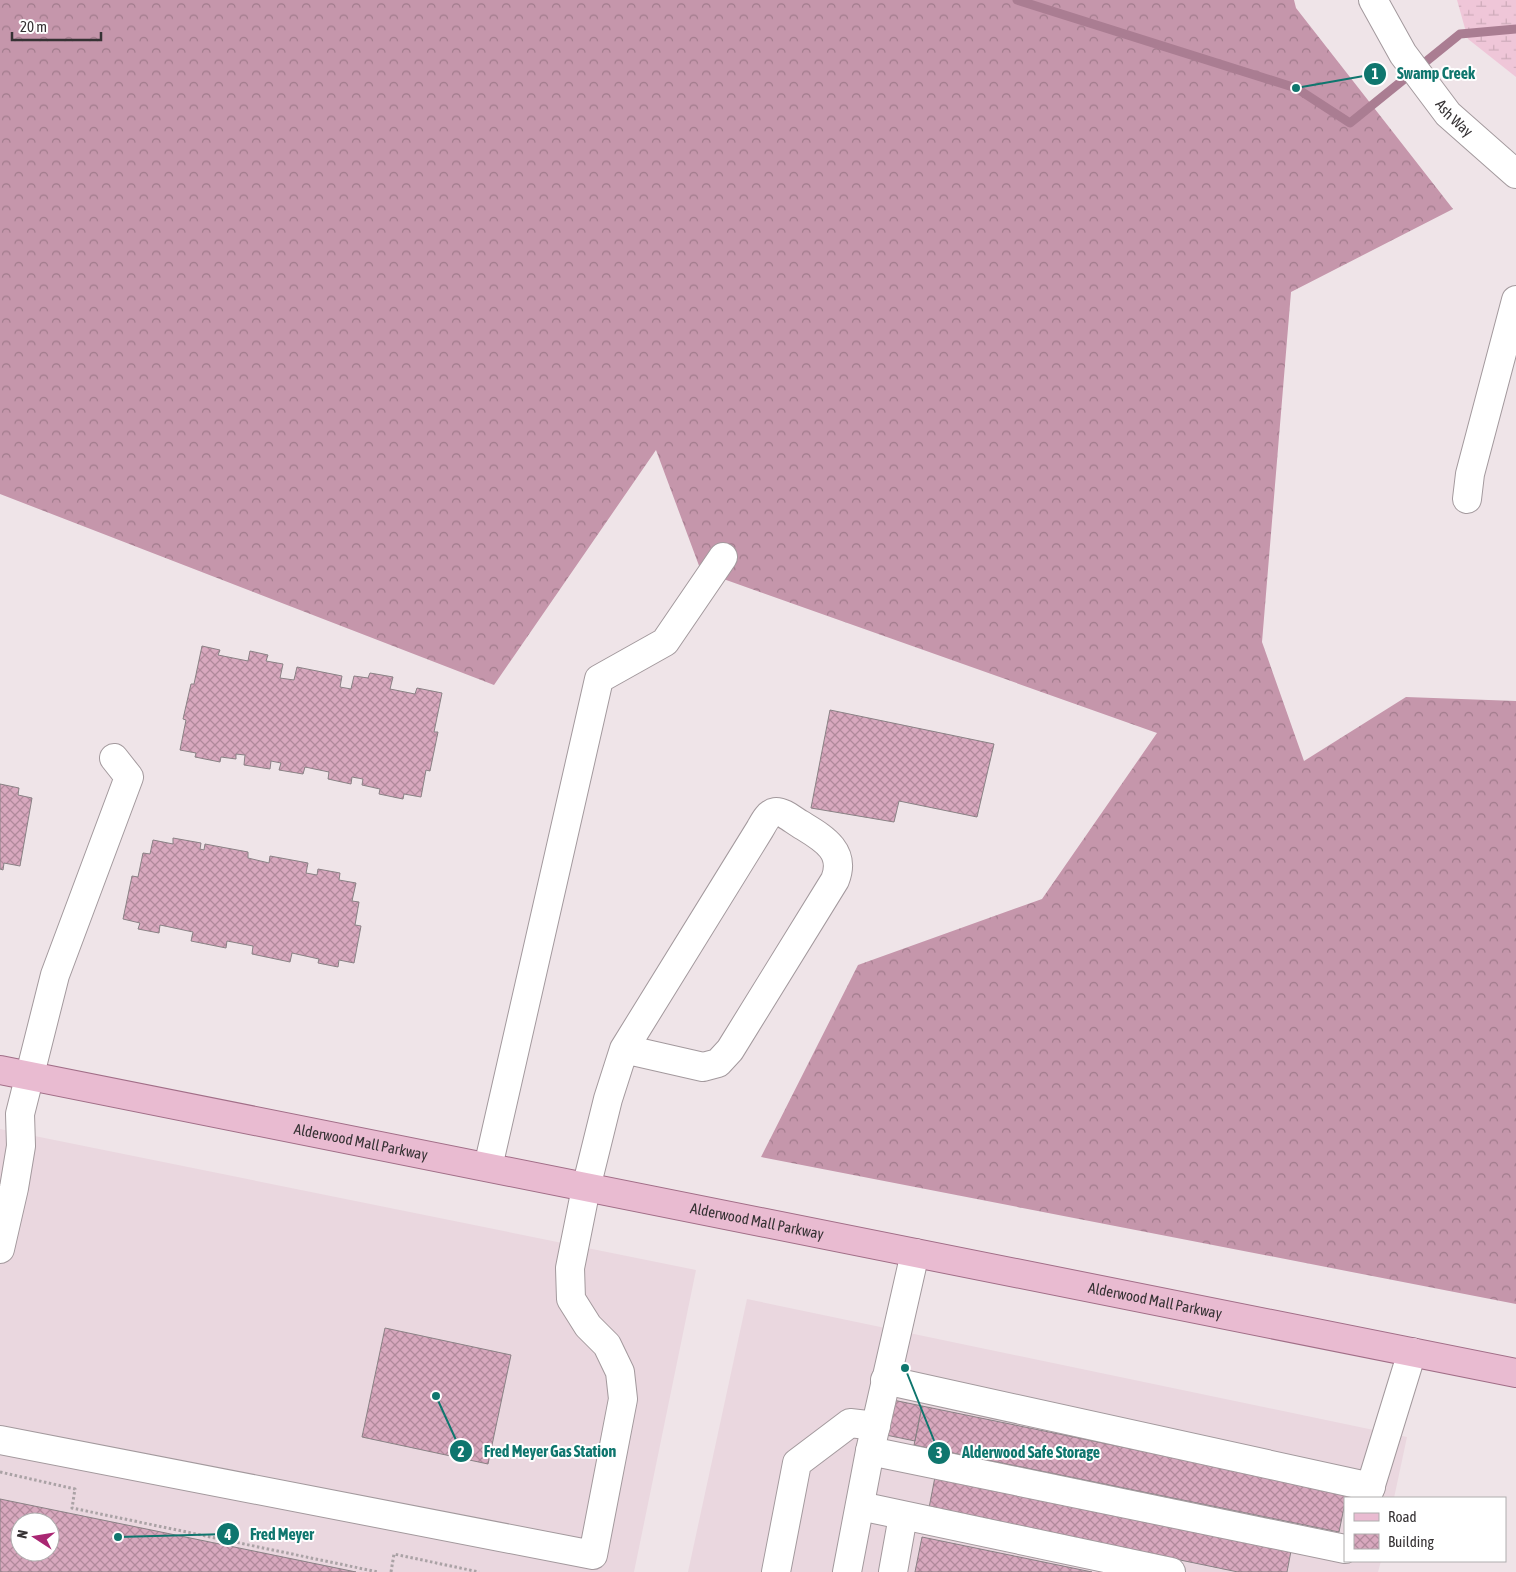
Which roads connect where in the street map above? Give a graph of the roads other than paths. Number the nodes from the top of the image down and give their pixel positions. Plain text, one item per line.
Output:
1 (1373, 0) edge
2 (1516, 174) edge
3 (1516, 300) edge
4 (1467, 499) dead end
5 (722, 557) dead end
6 (114, 758) dead end
7 (624, 1049) junction
8 (0, 1070) edge
9 (29, 1075) junction
10 (20, 1114) junction
11 (0, 1140) edge
12 (488, 1168) junction
13 (586, 1188) junction
14 (0, 1249) edge
15 (916, 1254) junction
16 (1412, 1352) junction
17 (1516, 1373) edge
18 (886, 1380) junction
19 (873, 1439) junction
20 (0, 1440) edge
21 (1369, 1492) edge
22 (860, 1506) junction
23 (903, 1516) junction
24 (1344, 1549) edge
25 (776, 1572) edge
26 (847, 1572) edge
27 (893, 1572) edge
28 (1171, 1572) edge

1 - 2 street, Ash Way
3 - 4 street
5 - 12 street
6 - 9 street
7 - 7 street
7 - 13 street
8 - 9 main road, Alderwood Mall Parkway
9 - 10 street
9 - 12 main road, Alderwood Mall Parkway
10 - 11 street
10 - 14 street
12 - 13 main road, Alderwood Mall Parkway
13 - 15 main road, Alderwood Mall Parkway
13 - 20 street
15 - 16 main road, Alderwood Mall Parkway
15 - 18 street
16 - 17 main road, Alderwood Mall Parkway
16 - 21 street
18 - 19 street
18 - 21 street
19 - 22 street
19 - 24 street
19 - 25 street
22 - 23 street
22 - 26 street
23 - 27 street
23 - 28 street

